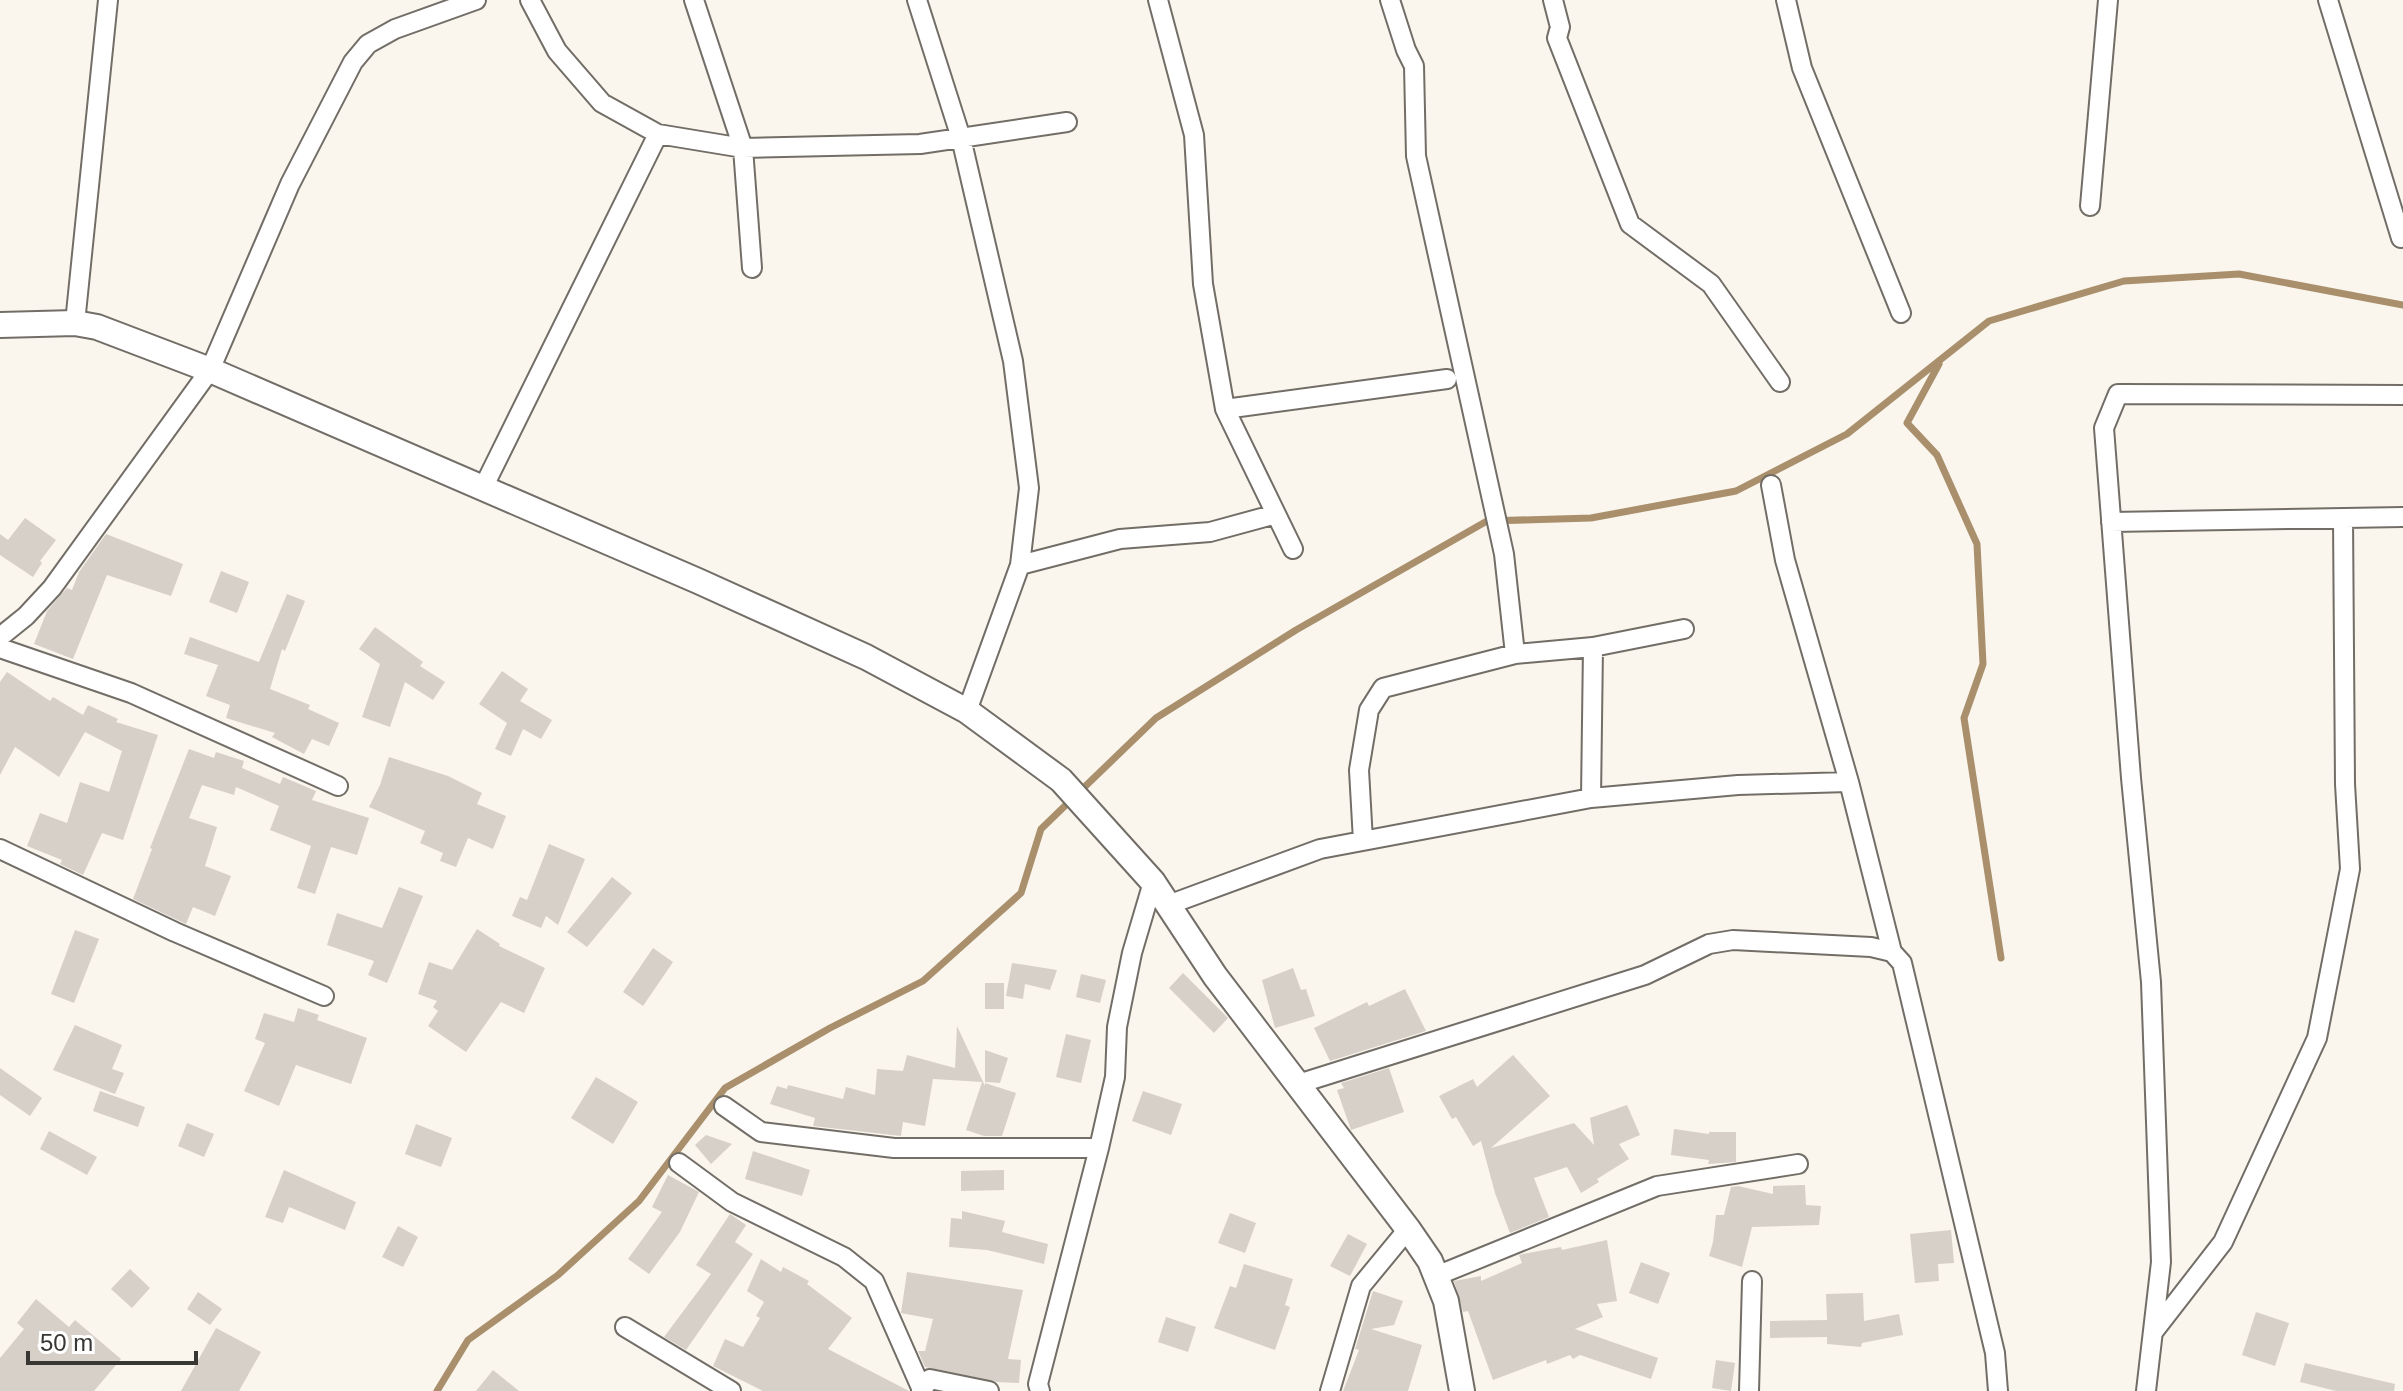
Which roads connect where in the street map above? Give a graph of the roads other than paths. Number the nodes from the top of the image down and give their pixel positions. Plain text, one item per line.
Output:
1 (108, 0) edge
2 (476, 0) edge
3 (530, 0) edge
4 (694, 0) edge
5 (917, 0) edge
6 (1158, 0) edge
7 (1390, 0) edge
8 (1553, 0) edge
9 (1786, 0) edge
10 (2108, 0) edge
11 (2328, 0) edge
12 (1067, 122) dead end
13 (658, 134) junction
14 (961, 138) junction
15 (743, 148) junction
16 (2090, 206) dead end
17 (2401, 238) edge
18 (752, 268) dead end
19 (1901, 313) dead end
20 (75, 323) junction
21 (0, 325) edge
22 (210, 370) junction
23 (1447, 379) dead end
24 (1780, 382) dead end
25 (2403, 395) edge
26 (1225, 409) junction
27 (1771, 485) dead end
28 (483, 488) junction
29 (1276, 514) junction
30 (2403, 517) edge
31 (2343, 518) junction
32 (2111, 522) junction
33 (1293, 549) dead end
34 (1020, 565) junction
35 (1684, 629) dead end
36 (0, 637) edge
37 (1593, 647) junction
38 (0, 648) edge
39 (1515, 654) junction
40 (967, 711) junction
41 (1849, 782) junction
42 (338, 786) dead end
43 (1591, 798) junction
44 (1363, 841) junction
45 (0, 849) edge
46 (1153, 882) junction
47 (1168, 905) junction
48 (1892, 952) junction
49 (324, 996) dead end
50 (1298, 1084) junction
51 (724, 1106) dead end
52 (1099, 1148) junction
53 (679, 1163) dead end
54 (1798, 1164) dead end
55 (1408, 1229) junction
56 (1436, 1276) junction
57 (1752, 1281) dead end
58 (625, 1327) dead end
59 (2154, 1331) junction
60 (921, 1390) edge
61 (731, 1391) edge
62 (989, 1391) edge
63 (1040, 1391) edge
64 (1330, 1391) edge
65 (1462, 1391) edge
66 (1749, 1391) edge
67 (1998, 1391) edge
68 (2146, 1391) edge

1 - 20 street
2 - 22 street
3 - 13 street
4 - 15 street
5 - 14 street
6 - 26 street
7 - 39 street
8 - 24 street
9 - 19 street
10 - 16 street
11 - 17 street
12 - 14 street
13 - 15 street
13 - 28 street
14 - 15 street
14 - 34 street
15 - 18 street
20 - 21 street
20 - 22 street
22 - 28 street
22 - 36 street
23 - 26 street
25 - 32 street
26 - 29 street
27 - 41 street
28 - 40 street
29 - 33 street
29 - 34 street
30 - 31 street
31 - 32 street
31 - 59 street
32 - 59 street
34 - 40 street
35 - 37 street
37 - 39 street
37 - 43 street
38 - 42 street
39 - 44 street
40 - 46 street
41 - 43 street
41 - 48 street
43 - 44 street
44 - 47 street
45 - 49 street
46 - 47 street
46 - 52 street
47 - 50 street
48 - 50 street
48 - 67 street
50 - 55 street
51 - 52 street
52 - 63 street
53 - 60 street
54 - 56 street
55 - 56 street
55 - 64 street
56 - 65 street
57 - 66 street
58 - 61 street
59 - 68 street
60 - 62 street

